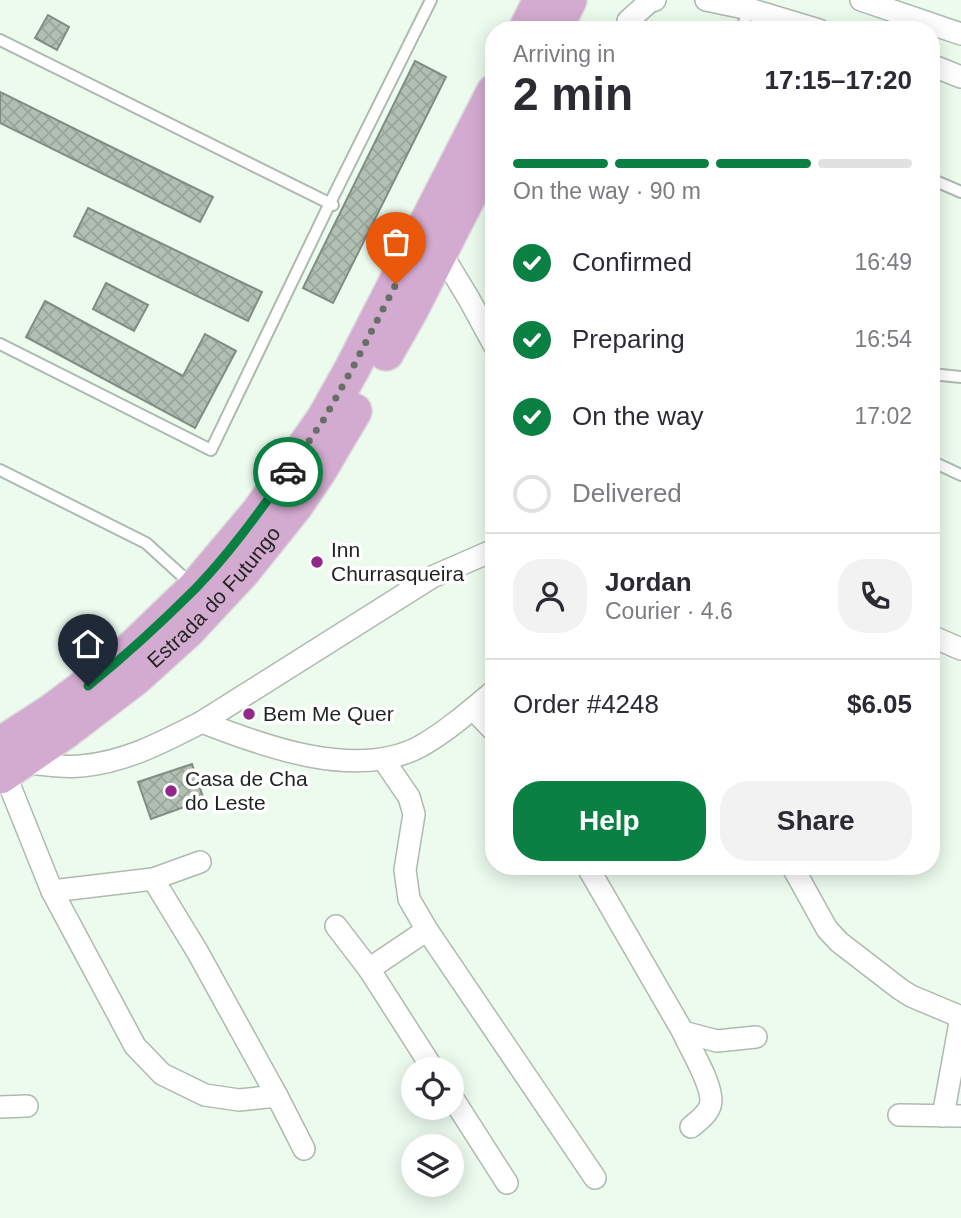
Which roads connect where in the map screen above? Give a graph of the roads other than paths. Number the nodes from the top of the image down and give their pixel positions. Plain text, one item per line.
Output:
1 (431, 0) edge
2 (541, 0) edge
3 (569, 0) edge
4 (639, 0) edge
5 (655, 0) edge
6 (706, 0) edge
7 (861, 0) edge
8 (749, 9) junction
9 (530, 21) edge
10 (558, 21) edge
11 (628, 21) edge
12 (630, 21) edge
13 (744, 21) edge
14 (789, 21) edge
15 (925, 21) edge
16 (940, 26) edge
17 (961, 33) edge
18 (0, 40) edge
19 (940, 68) edge
20 (961, 76) edge
21 (485, 113) edge
22 (485, 160) edge
23 (940, 183) edge
24 (961, 192) edge
25 (333, 204) junction
26 (381, 233) dead end
27 (426, 252) junction
28 (485, 327) edge
29 (0, 344) edge
30 (940, 375) edge
31 (961, 377) edge
32 (940, 465) edge
33 (0, 470) edge
34 (961, 475) edge
35 (485, 554) edge
36 (195, 588) junction
37 (940, 639) edge
38 (961, 649) edge
39 (485, 699) edge
40 (473, 709) junction
41 (202, 722) junction
42 (485, 722) edge
43 (383, 759) junction
44 (6, 764) edge
45 (200, 862) dead end
46 (592, 875) edge
47 (797, 875) edge
48 (153, 879) junction
49 (52, 891) junction
50 (335, 926) dead end
51 (426, 930) junction
52 (369, 970) junction
53 (961, 1017) edge
54 (683, 1032) junction
55 (756, 1037) dead end
56 (425, 1057) edge
57 (277, 1096) junction
58 (27, 1106) dead end
59 (0, 1107) edge
60 (899, 1115) dead end
61 (464, 1116) edge
62 (952, 1116) edge
63 (691, 1127) dead end
64 (304, 1149) dead end
65 (596, 1178) dead end
66 (507, 1183) dead end

1 - 25 lane
2 - 9 main road
3 - 10 main road
4 - 11 street
5 - 12 street
6 - 8 street
7 - 15 street
8 - 13 lane
8 - 14 street
16 - 17 street
18 - 25 lane
19 - 20 street
21 - 27 main road, Estrada do Futungo
22 - 27 main road, Estrada do Futungo
23 - 24 lane
25 - 29 lane
26 - 27 lane
27 - 28 street
27 - 36 main road, Estrada do Futungo
27 - 44 main road, Estrada do Futungo
30 - 31 lane
32 - 34 lane
33 - 36 lane
35 - 41 street
36 - 44 main road, Estrada do Futungo
37 - 38 street
39 - 40 street
40 - 42 street
40 - 43 street
41 - 43 street
41 - 44 street
43 - 51 street
44 - 49 street
45 - 48 street
46 - 54 street
47 - 53 street
48 - 49 street
48 - 57 street
49 - 57 street
50 - 52 street
51 - 52 street
51 - 65 street
52 - 56 street
53 - 62 street
54 - 55 street
54 - 63 street
57 - 64 street
58 - 59 street
60 - 62 street
61 - 66 street

